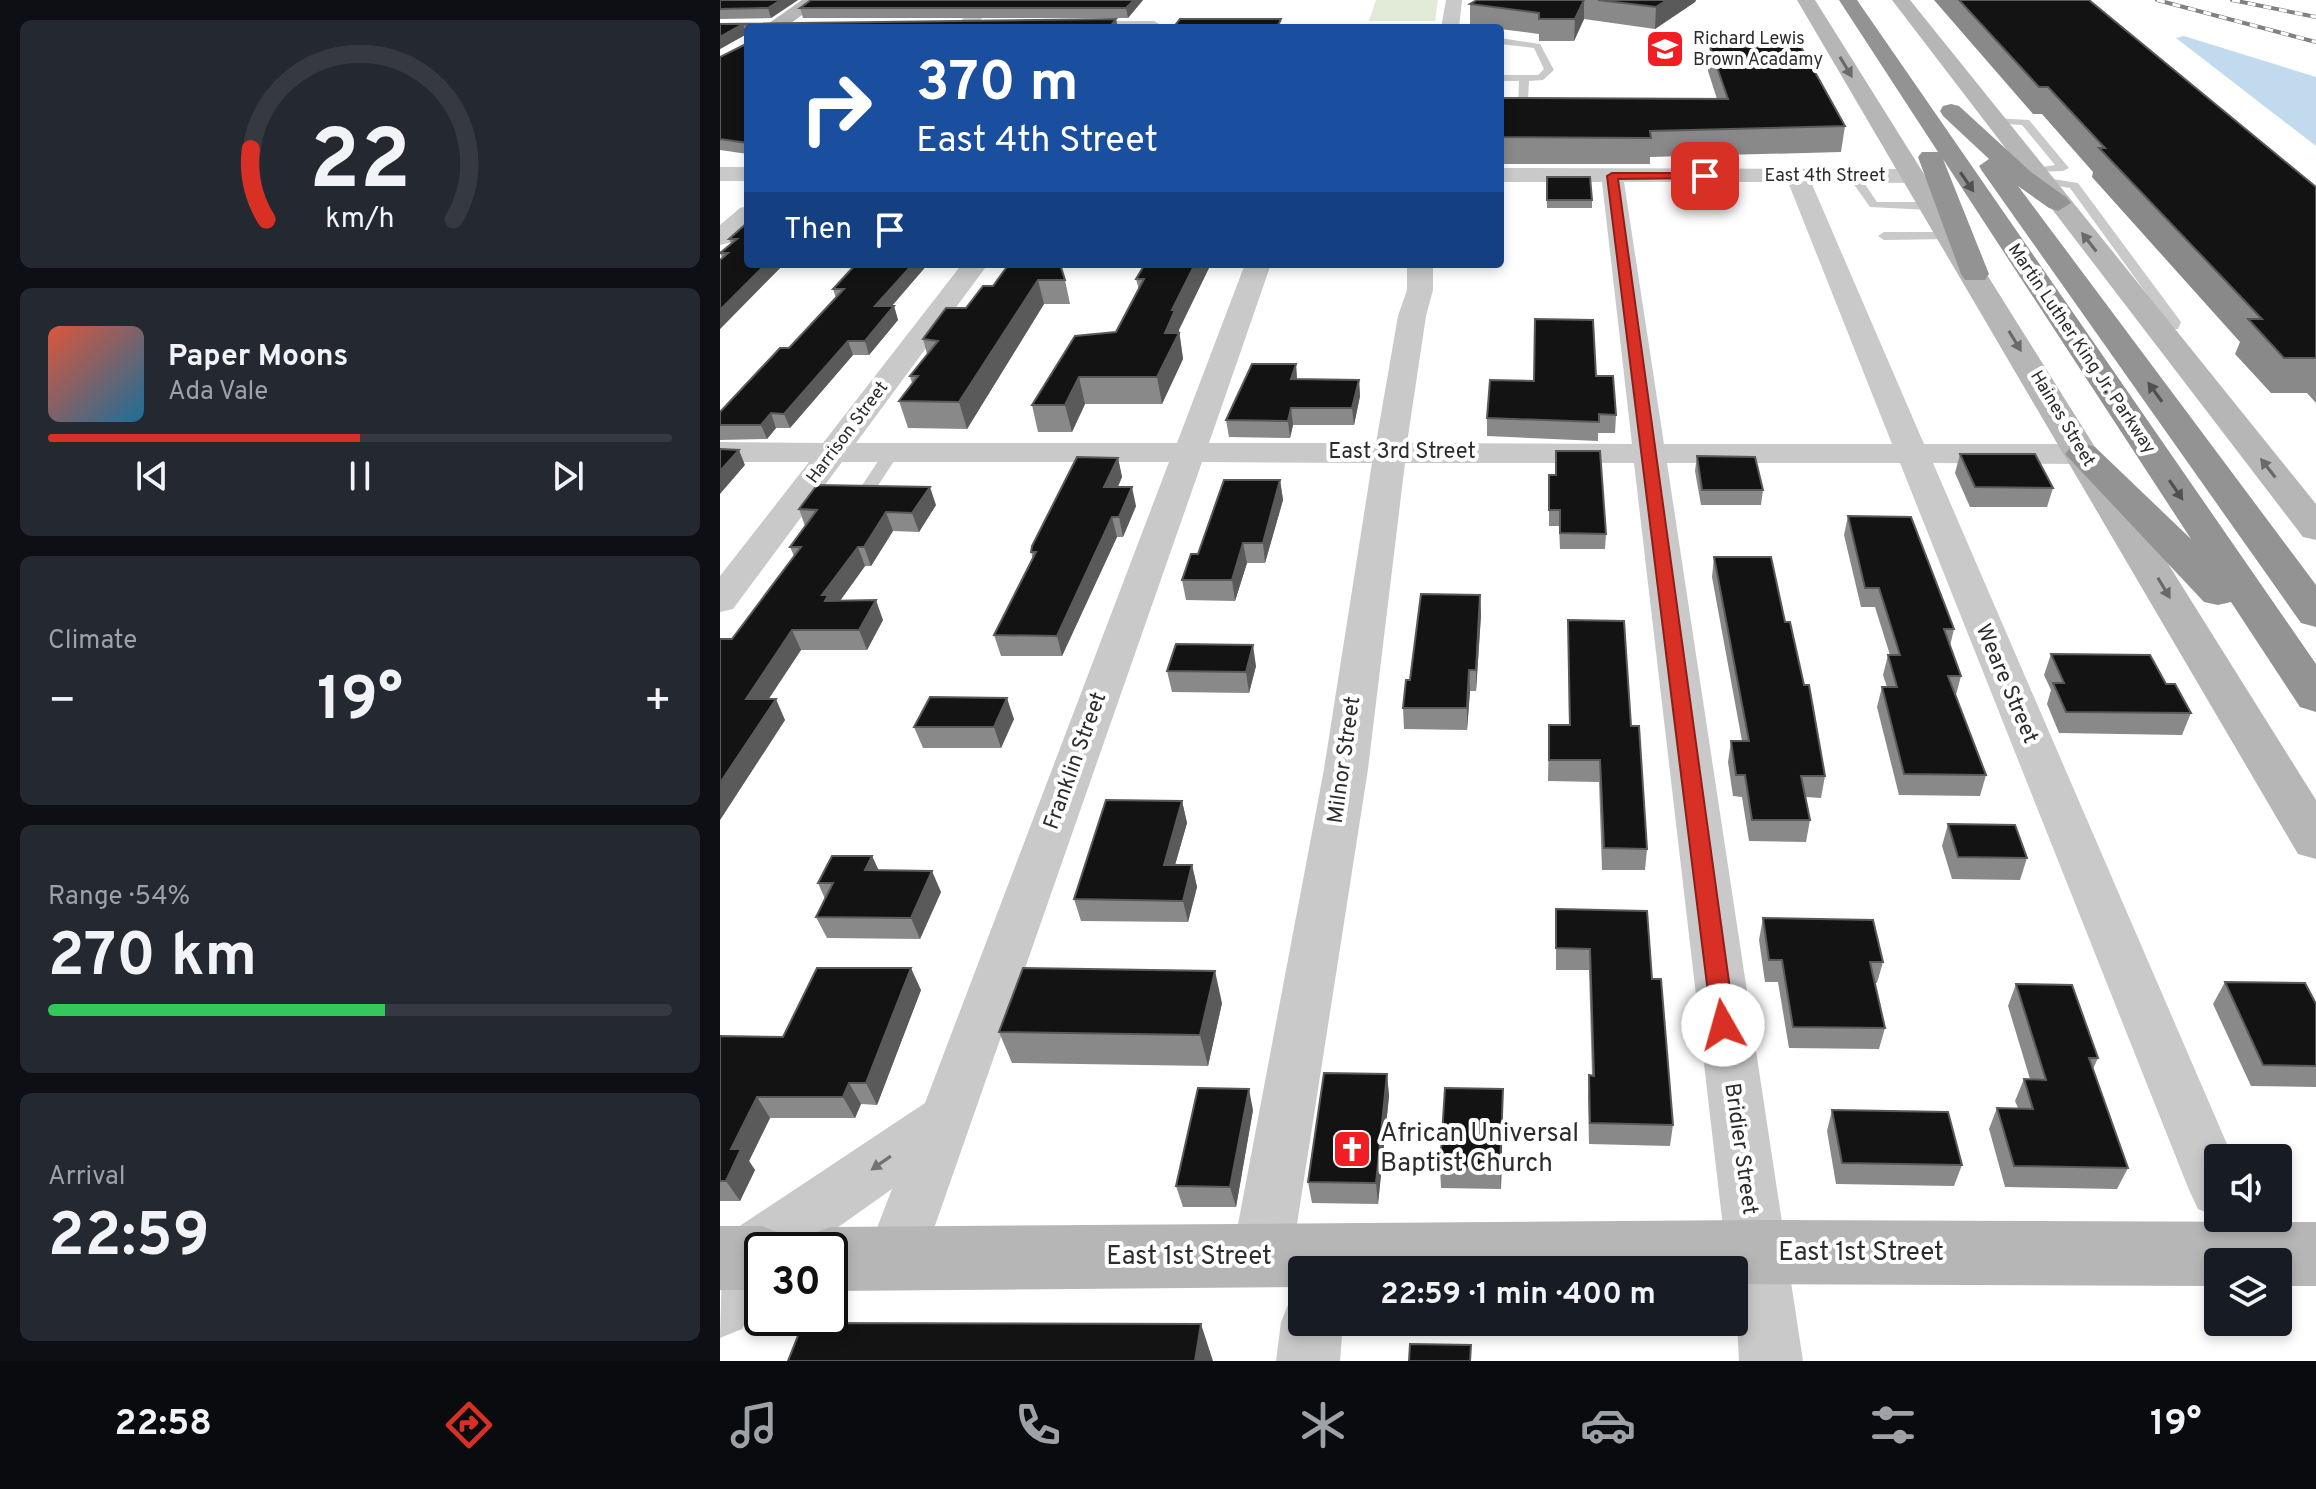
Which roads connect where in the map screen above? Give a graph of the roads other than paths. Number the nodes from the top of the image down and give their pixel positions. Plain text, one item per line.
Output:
1 (814, 0) edge
2 (993, 0) edge
3 (1454, 0) edge
4 (1806, 0) edge
5 (1831, 0) edge
6 (1848, 0) edge
7 (1866, 0) edge
8 (1892, 5) edge
9 (1167, 9) dead end
10 (773, 24) edge
11 (963, 24) edge
12 (1155, 24) edge
13 (1451, 24) edge
14 (1504, 42) edge
15 (1504, 78) edge
16 (1524, 78) junction
17 (1908, 80) junction
18 (1504, 116) edge
19 (720, 174) edge
20 (744, 174) edge
21 (1504, 175) edge
22 (2037, 175) junction
23 (1612, 176) junction
24 (1797, 176) junction
25 (1854, 176) junction
26 (1910, 176) junction
27 (2058, 203) junction
28 (1929, 206) junction
29 (744, 217) edge
30 (1884, 236) dead end
31 (1947, 236) junction
32 (720, 238) edge
33 (972, 268) edge
34 (1257, 268) edge
35 (1420, 268) edge
36 (1975, 274) junction
37 (2156, 327) junction
38 (720, 452) edge
39 (833, 452) junction
40 (892, 452) junction
41 (1392, 452) junction
42 (1647, 452) junction
43 (1189, 453) junction
44 (1911, 454) junction
45 (2083, 454) junction
46 (869, 487) edge
47 (2316, 529) edge
48 (720, 601) edge
49 (2316, 614) edge
50 (2316, 697) edge
51 (2316, 710) edge
52 (2316, 841) edge
53 (946, 1119) junction
54 (2204, 1156) edge
55 (2237, 1236) edge
56 (1754, 1252) junction
57 (2316, 1254) edge
58 (1300, 1256) edge
59 (1552, 1256) edge
60 (848, 1259) edge
61 (895, 1259) junction
62 (1288, 1261) edge
63 (736, 1270) edge
64 (1311, 1336) edge
65 (1308, 1361) edge
66 (1771, 1361) edge

1 - 10 street
2 - 11 street
3 - 13 street
4 -> 26 street, Haines Street
5 - 17 highway
6 - 17 highway, Martin Luther King Jr. Parkway
7 - 17 highway, Martin Luther King Jr. Parkway
8 - 22 street
9 - 12 street
14 - 16 lane
15 - 16 lane
16 - 18 lane
17 - 36 highway
17 -> 50 highway, Martin Luther King Jr. Parkway
19 - 20 street
21 - 23 street, East 4th Street
22 - 27 street
22 - 37 lane
23 - 24 street, East 4th Street
23 - 42 street, Bridier Street
24 - 25 street, East 4th Street
24 - 44 street, Weare Street
25 - 26 street, East 4th Street
25 - 28 lane
26 - 28 street, Haines Street
37 -> 27 street
49 -> 27 highway, Martin Luther King Jr. Parkway
28 - 31 street, Haines Street
29 - 32 street
30 - 31 lane
31 - 36 street, Haines Street
33 - 39 street, Harrison Street
34 - 43 street, Franklin Street
35 - 41 street, Milnor Street
36 -> 45 street, Haines Street
47 -> 37 street
38 - 39 street, East 3rd Street
39 - 40 street, East 3rd Street
39 - 48 street, Harrison Street
40 - 43 street, East 3rd Street
40 - 46 lane
41 - 42 street, East 3rd Street
41 - 43 street, East 3rd Street
41 - 58 street, Milnor Street
42 - 44 street, East 3rd Street
42 - 56 street, Bridier Street
43 - 53 street, Franklin Street
44 - 45 street, East 3rd Street
44 - 54 street, Weare Street
45 - 51 highway
45 -> 52 street, Haines Street
53 - 61 street, Franklin Street
53 -> 63 street
55 - 56 street, East 1st Street
55 - 57 street, East 1st Street
56 - 59 street, East 1st Street
56 - 66 street, Bridier Street
60 - 61 street, East 1st Street
61 - 62 street, East 1st Street
64 - 65 street

